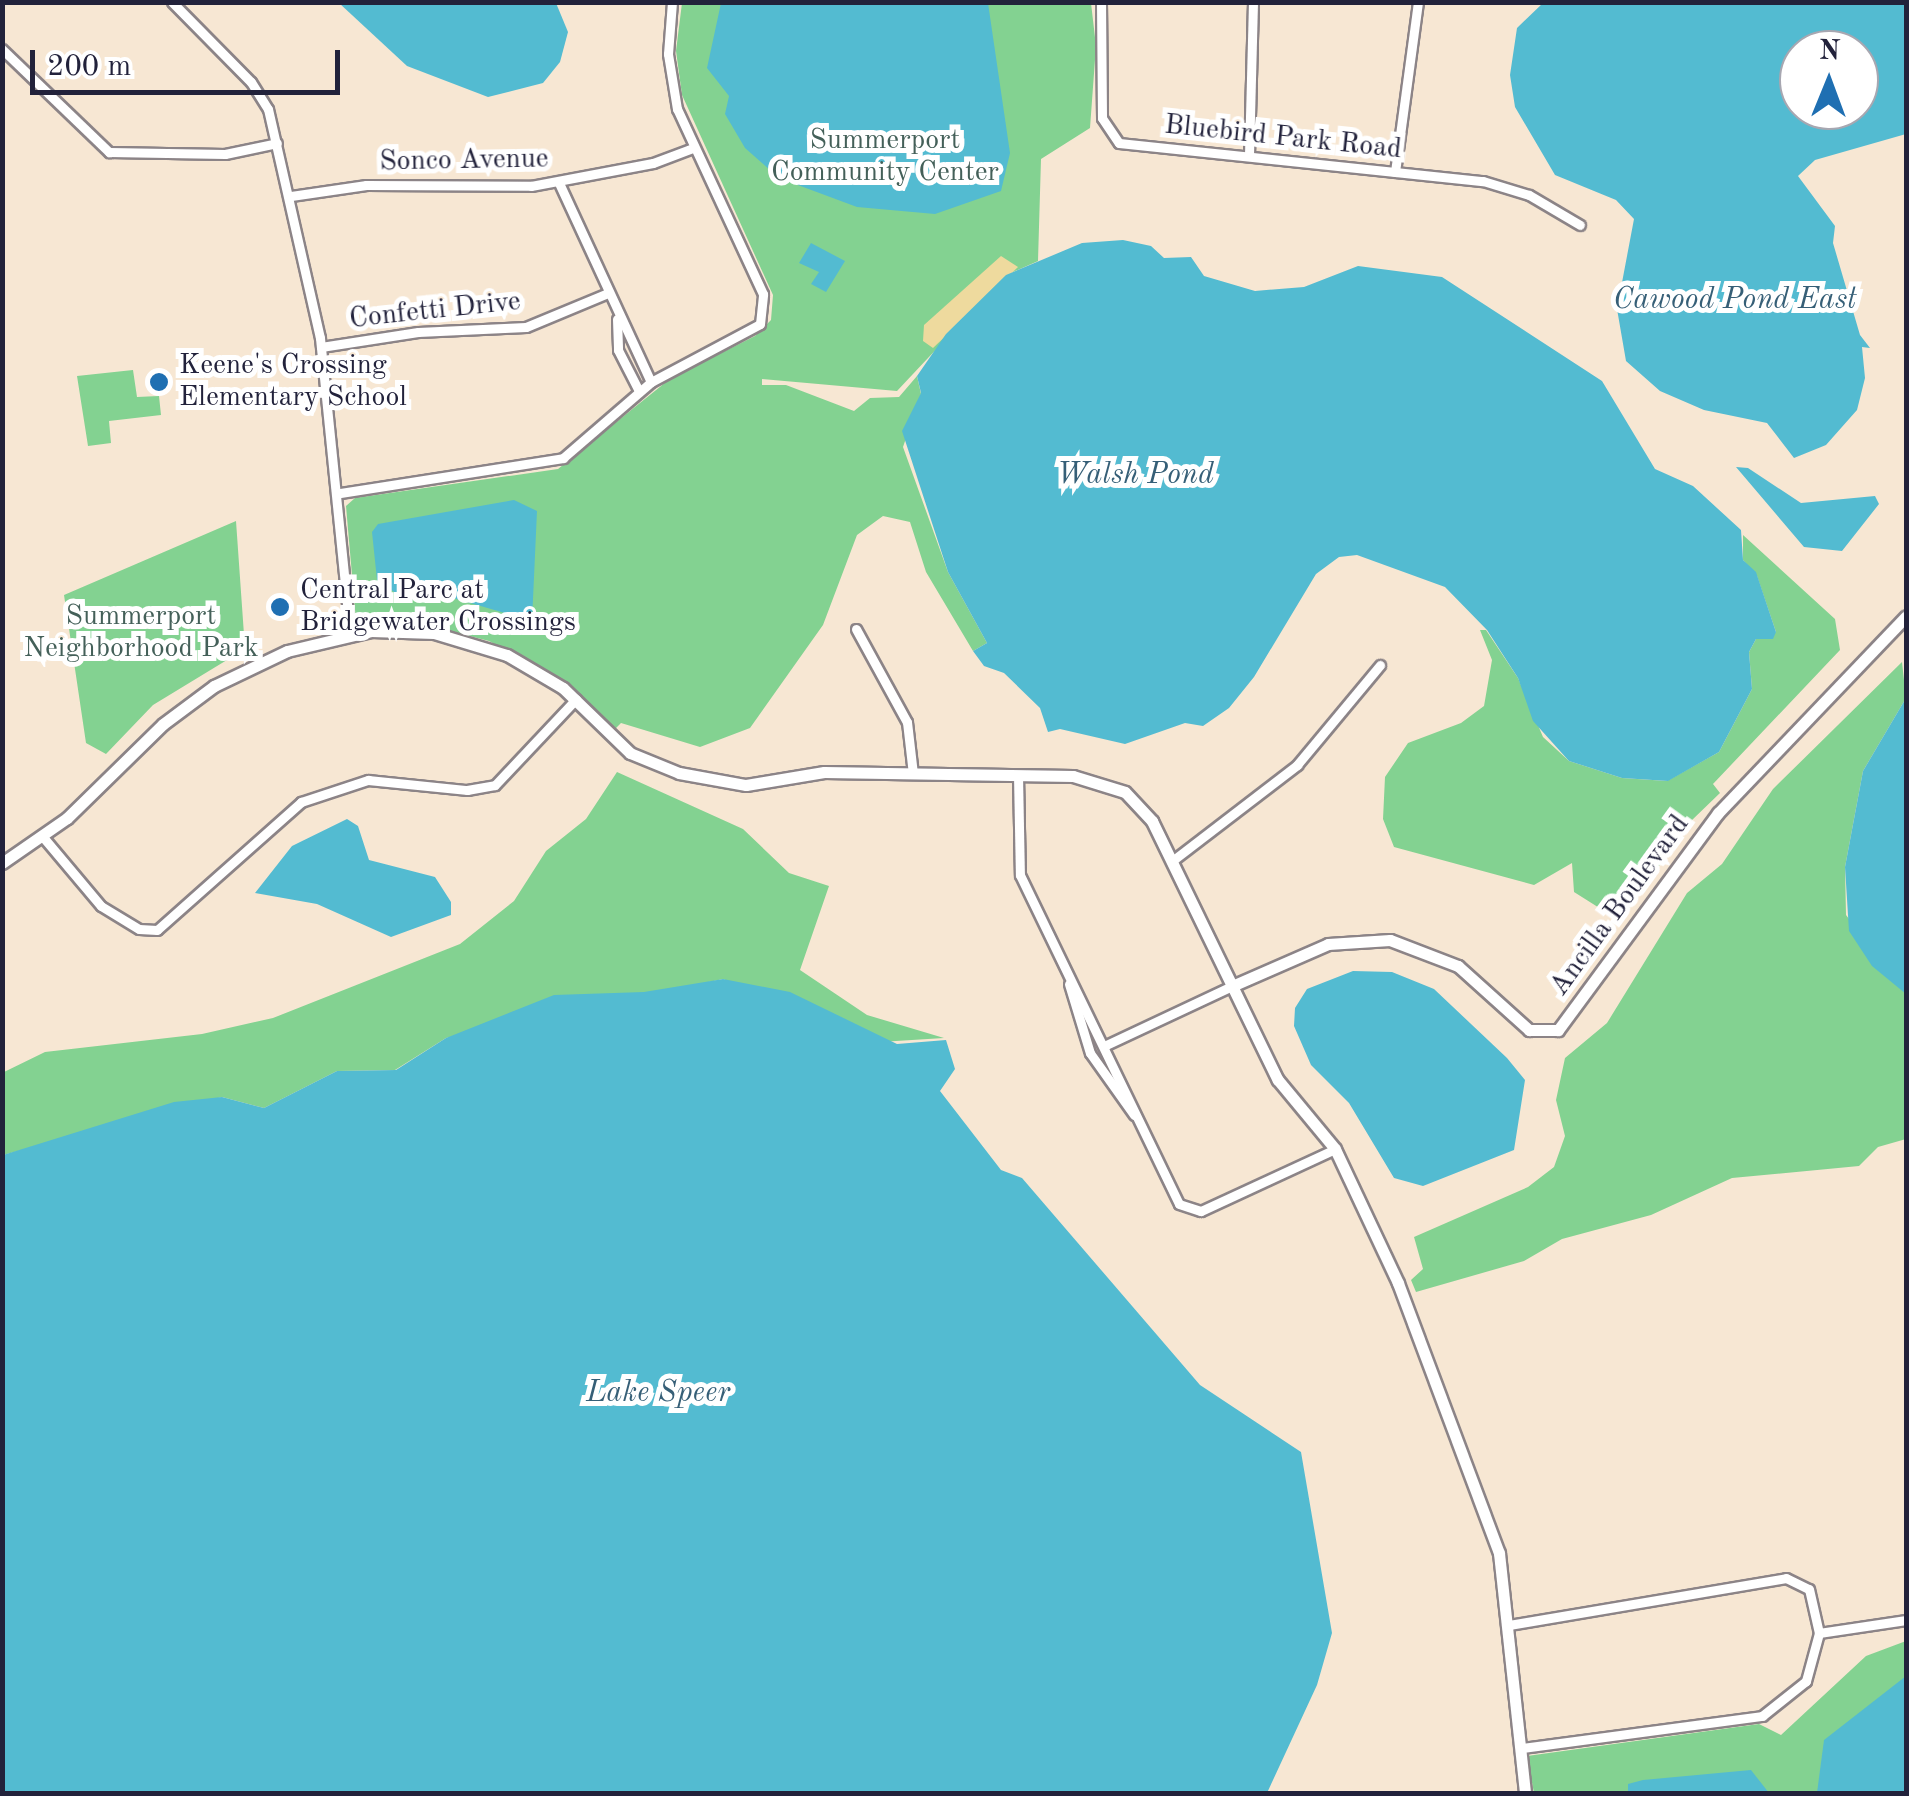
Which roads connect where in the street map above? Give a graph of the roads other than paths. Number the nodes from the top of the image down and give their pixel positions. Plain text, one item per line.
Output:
1 (172, 2) edge
2 (672, 2) edge
3 (1101, 2) edge
4 (1253, 2) edge
5 (1418, 2) edge
6 (2, 49) edge
7 (277, 143) junction
8 (693, 148) junction
9 (1248, 155) junction
10 (1395, 172) junction
11 (559, 182) junction
12 (291, 196) junction
13 (1580, 225) dead end
14 (608, 294) junction
15 (617, 319) junction
16 (321, 346) junction
17 (651, 382) junction
18 (639, 391) junction
19 (340, 493) junction
20 (1906, 616) edge
21 (856, 628) dead end
22 (350, 633) junction
23 (1380, 665) dead end
24 (576, 699) junction
25 (913, 774) junction
26 (1018, 775) junction
27 (43, 837) junction
28 (1172, 861) junction
29 (2, 864) edge
30 (1068, 978) junction
31 (1232, 986) junction
32 (1104, 1046) junction
33 (1136, 1117) junction
34 (1335, 1148) junction
35 (1906, 1620) edge
36 (1510, 1625) junction
37 (1818, 1633) junction
38 (1521, 1748) junction
39 (1525, 1794) edge

1 - 7 street
2 - 8 street
3 - 9 street, Bluebird Park Road
4 - 9 street
5 - 10 street
6 - 7 street
7 - 12 street
8 - 11 street, Sonco Avenue
8 - 17 street
9 - 10 street, Bluebird Park Road
10 - 13 street, Bluebird Park Road
11 - 12 street, Sonco Avenue
11 - 14 street
12 - 16 street
14 - 15 street
14 - 16 street, Confetti Drive
15 - 17 street
15 - 18 street
16 - 19 street
17 - 18 street
18 - 19 street
19 - 22 street
20 - 31 street, Ancilla Boulevard
21 - 25 street
22 - 24 street
22 - 27 street
23 - 28 street
24 - 25 street
24 - 27 street
25 - 26 street
26 - 28 street
26 - 30 street
27 - 29 street
28 - 31 street
30 - 32 street
30 - 33 street
31 - 32 street, Ancilla Boulevard
31 - 34 street
32 - 33 street
33 - 34 street
34 - 36 street
35 - 37 street
36 - 37 street
36 - 38 street
37 - 38 street
38 - 39 street

